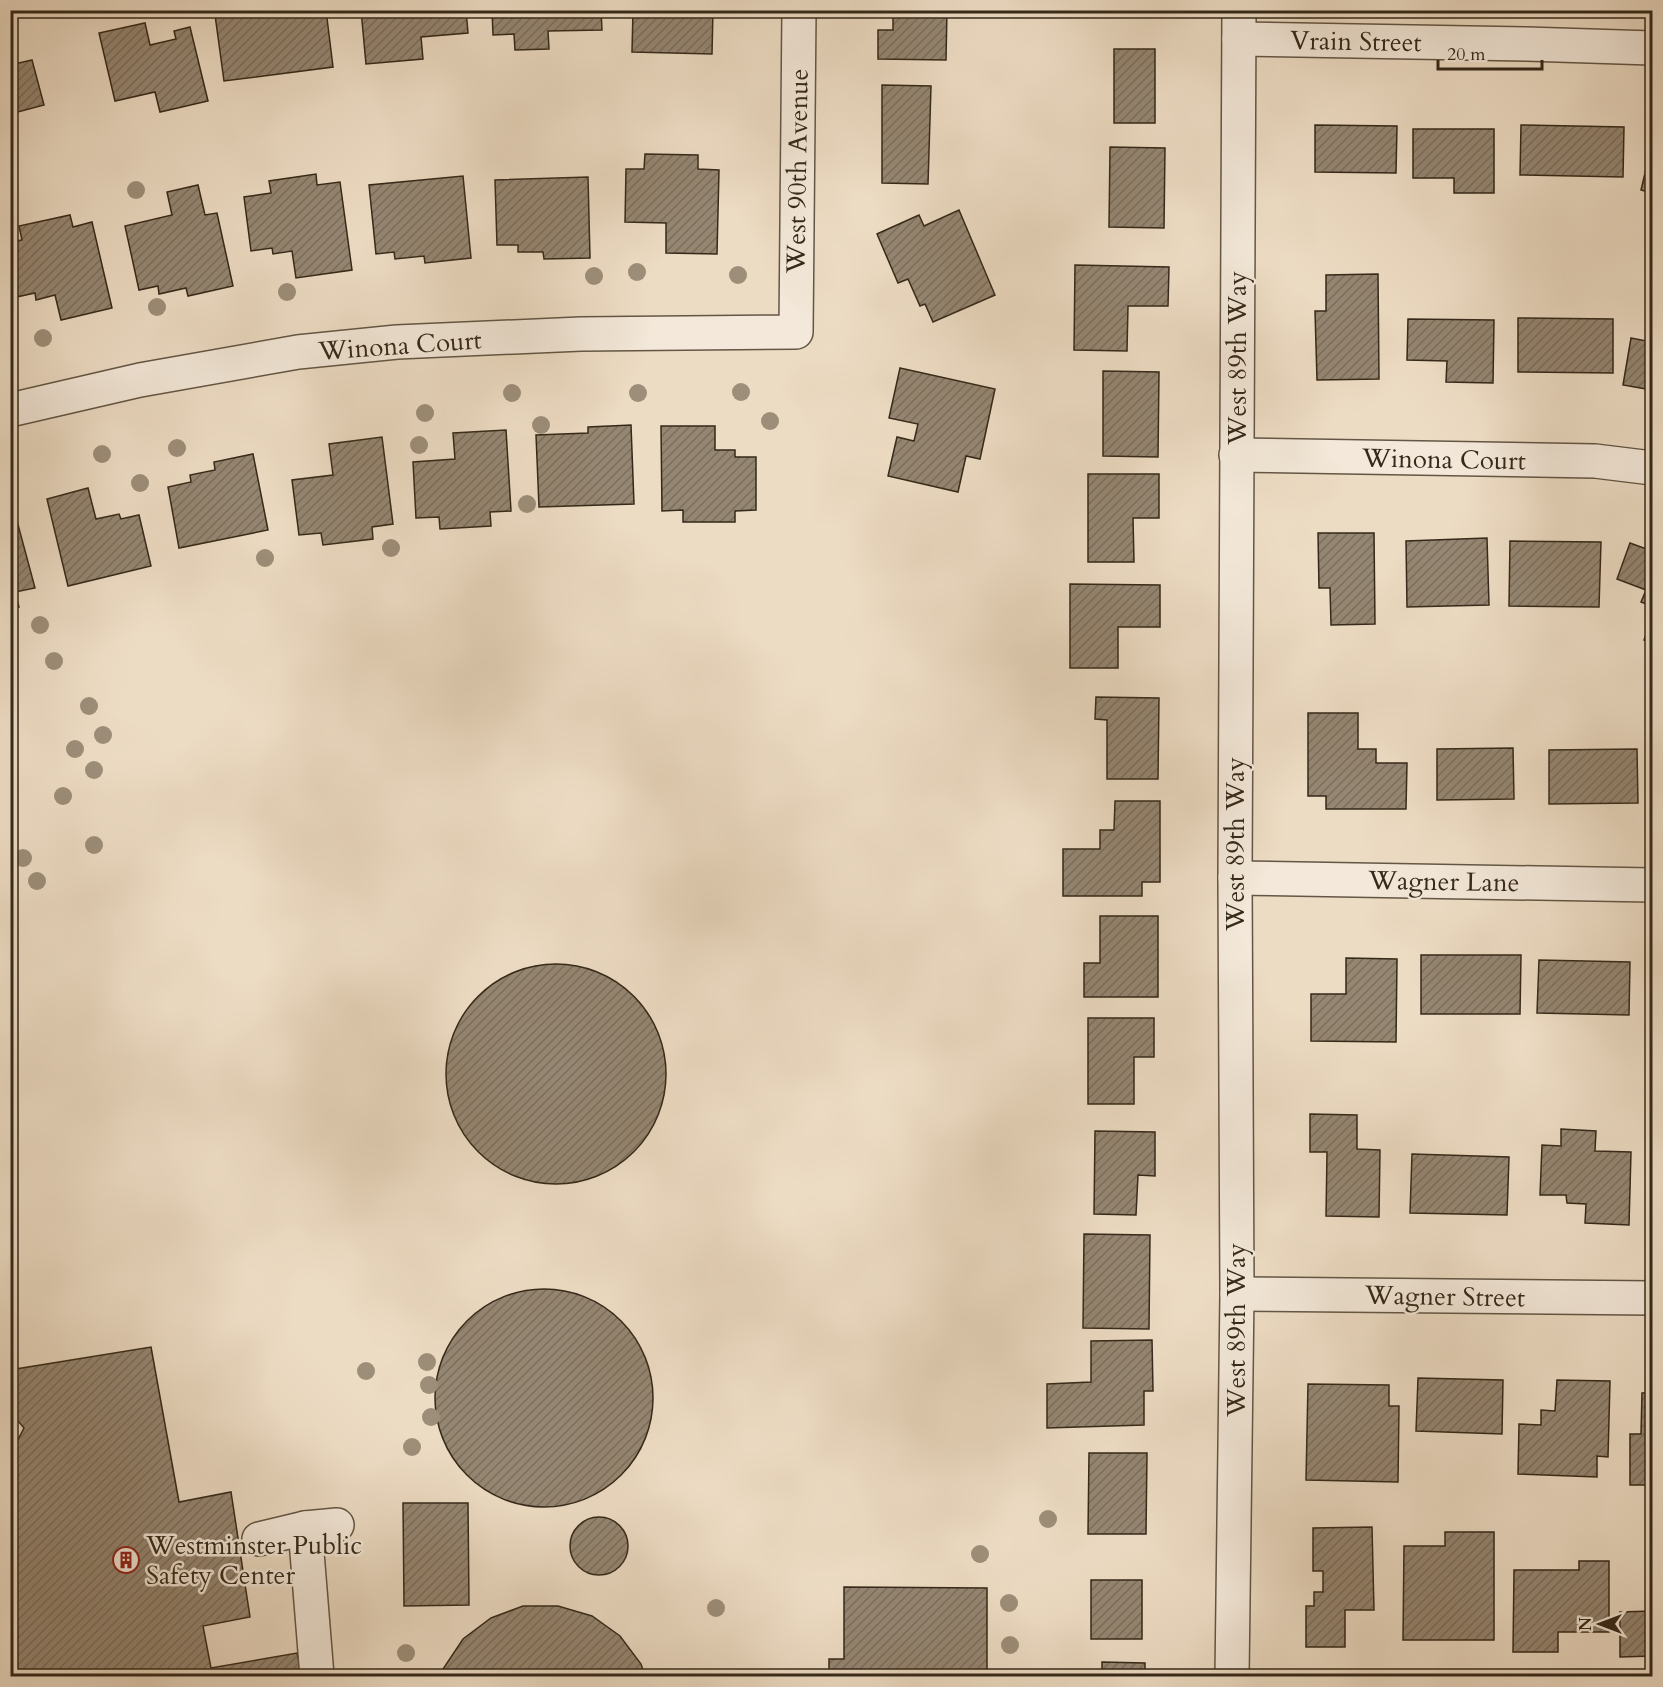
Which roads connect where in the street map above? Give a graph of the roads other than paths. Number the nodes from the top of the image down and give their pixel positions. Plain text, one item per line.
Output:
1 (799, 10) edge
2 (1239, 25) edge
3 (1653, 48) edge
4 (796, 332) joint
5 (10, 410) edge
6 (1236, 455) junction
7 (1653, 468) edge
8 (1235, 878) junction
9 (1653, 885) edge
10 (1237, 1294) junction
11 (1653, 1298) edge
12 (338, 1525) dead end
13 (305, 1528) junction
14 (259, 1539) dead end
15 (317, 1677) edge
16 (1232, 1677) edge

1 - 4 street, West 90th Avenue
2 - 3 street, Vrain Street
2 - 6 street, West 89th Way
4 - 5 street, Winona Court
6 - 7 street, Winona Court
6 - 8 street, West 89th Way
8 - 9 street, Wagner Lane
8 - 10 street, West 89th Way
10 - 11 street, Wagner Street
10 - 16 street, West 89th Way
12 - 13 street
13 - 14 street
13 - 15 street

